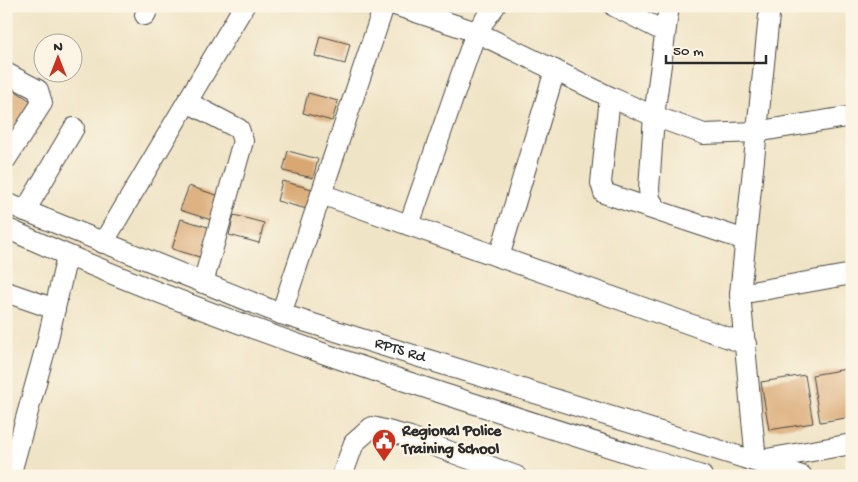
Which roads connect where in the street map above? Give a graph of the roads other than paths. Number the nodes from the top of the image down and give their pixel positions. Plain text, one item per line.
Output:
1 (244, 6) edge
2 (384, 6) edge
3 (398, 6) edge
4 (495, 6) edge
5 (614, 6) edge
6 (670, 6) edge
7 (770, 6) edge
8 (476, 32) junction
9 (665, 32) junction
10 (555, 70) junction
11 (6, 72) edge
12 (610, 97) junction
13 (187, 102) junction
14 (654, 116) junction
15 (852, 116) edge
16 (74, 128) dead end
17 (756, 132) junction
18 (6, 159) edge
19 (321, 194) junction
20 (6, 203) edge
21 (657, 210) junction
22 (25, 211) junction
23 (409, 225) junction
24 (6, 228) edge
25 (745, 240) junction
26 (103, 243) junction
27 (67, 256) junction
28 (499, 257) junction
29 (852, 274) edge
30 (203, 283) junction
31 (6, 292) edge
32 (740, 294) junction
33 (55, 309) junction
34 (281, 314) junction
35 (746, 344) junction
36 (852, 444) edge
37 (756, 462) junction
38 (9, 469) edge
39 (342, 476) edge
40 (516, 476) edge
41 (702, 476) edge
42 (802, 476) edge

1 - 13 street
1 - 26 street
2 - 19 street
3 - 8 street
4 - 8 street
5 - 9 street
6 - 9 street
7 - 17 street
8 - 10 street
8 - 23 street
9 - 14 street
10 - 12 street
10 - 28 street
11 - 18 street
12 - 14 street
12 - 21 street
13 - 26 street
13 - 30 street
14 - 17 street
14 - 21 street
15 - 17 street
16 - 22 street
17 - 25 street
19 - 23 street
19 - 34 street
20 - 22 street, RPTS Rd
21 - 25 street
22 - 26 street, RPTS Rd
23 - 28 street
24 - 27 street
25 - 32 street
26 - 30 street, RPTS Rd
27 - 33 street
27 - 41 street
28 - 35 street
29 - 32 street
30 - 34 street, RPTS Rd
31 - 33 street
32 - 35 street
33 - 38 street
34 - 37 street, RPTS Rd
35 - 37 street
36 - 37 street
37 - 42 street, RPTS Rd
39 - 40 street

